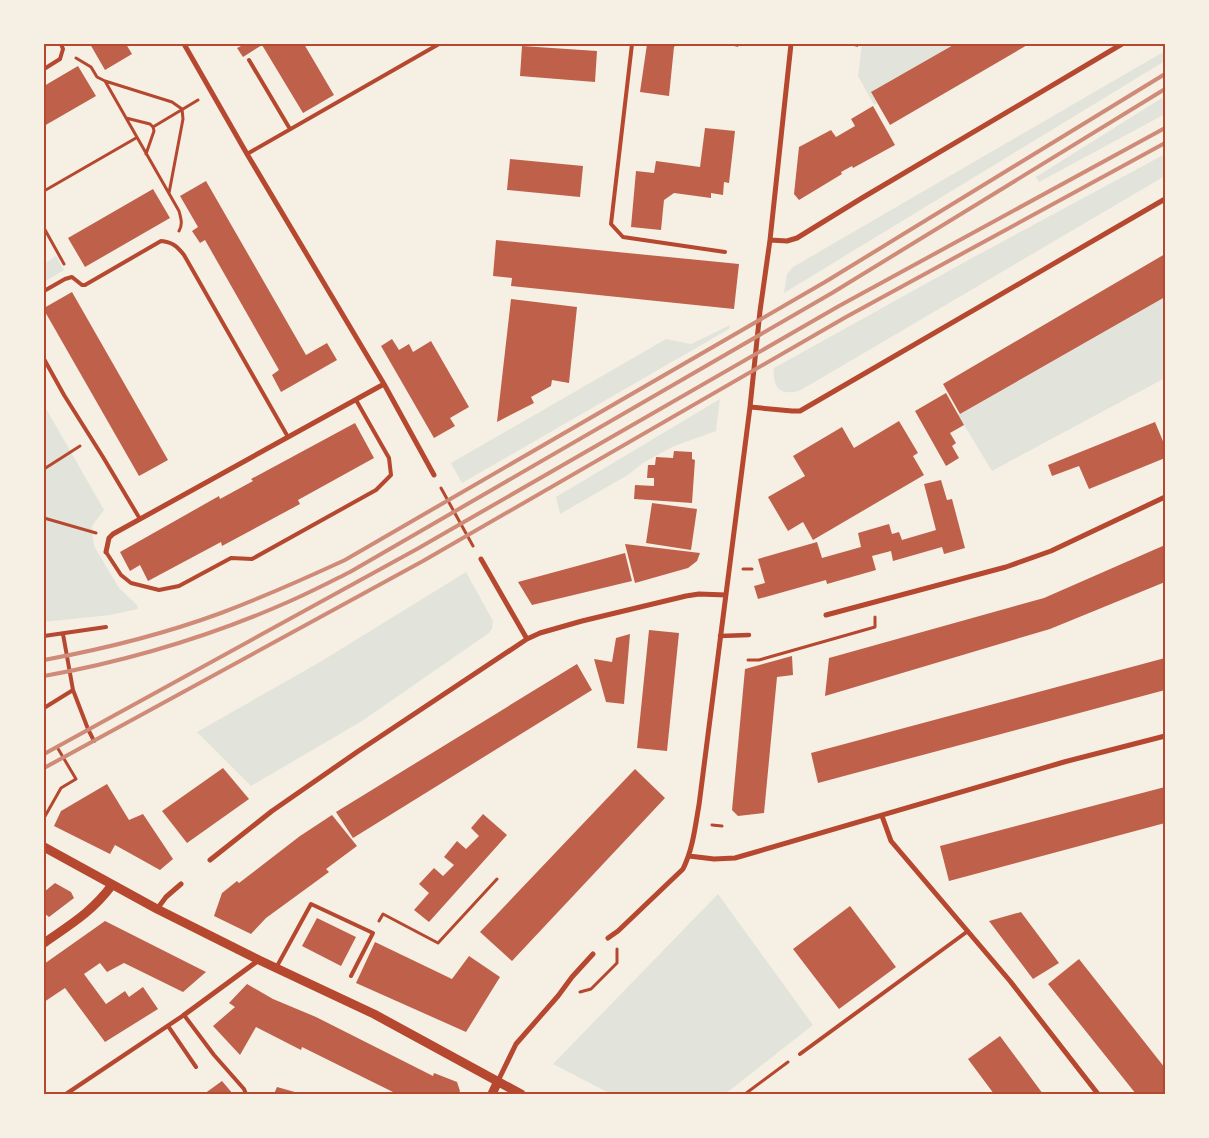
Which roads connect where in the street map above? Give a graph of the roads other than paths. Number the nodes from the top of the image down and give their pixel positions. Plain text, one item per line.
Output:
1 (61, 44) edge
2 (184, 44) edge
3 (439, 44) edge
4 (632, 44) edge
5 (791, 44) edge
6 (1122, 44) edge
7 (249, 60) dead end
8 (44, 69) edge
9 (290, 129) junction
10 (246, 154) junction
11 (1165, 199) edge
12 (770, 240) junction
13 (725, 252) dead end
14 (44, 291) edge
15 (44, 359) edge
16 (384, 384) junction
17 (356, 400) junction
18 (750, 407) junction
19 (288, 437) junction
20 (434, 475) dead end
21 (1165, 497) edge
22 (140, 519) junction
23 (106, 552) joint
24 (481, 560) dead end
25 (726, 595) junction
26 (826, 615) dead end
27 (106, 627) dead end
28 (63, 634) junction
29 (44, 636) edge
30 (720, 636) junction
31 (749, 636) dead end
32 (527, 639) junction
33 (73, 690) junction
34 (44, 708) edge
35 (1165, 736) edge
36 (94, 740) dead end
37 (882, 816) junction
38 (44, 847) edge
39 (690, 856) junction
40 (210, 860) dead end
41 (181, 884) dead end
42 (112, 885) junction
43 (157, 909) junction
44 (968, 931) junction
45 (608, 938) dead end
46 (44, 943) edge
47 (593, 954) dead end
48 (259, 960) junction
49 (276, 968) junction
50 (351, 976) dead end
51 (184, 1014) junction
52 (168, 1026) junction
53 (800, 1054) road end
54 (196, 1067) dead end
55 (498, 1081) junction
56 (66, 1094) edge
57 (246, 1094) edge
58 (492, 1094) edge
59 (521, 1094) edge
60 (1098, 1094) edge

1 - 8 lane
2 - 10 street
3 - 9 lane
4 - 13 lane
5 - 12 street
6 - 12 street
7 - 9 lane
9 - 10 lane
10 - 16 street
11 - 18 street
12 - 18 street
14 - 19 lane
15 - 22 lane
16 - 17 street
16 - 20 street
17 - 19 street
17 - 23 lane
18 - 25 street
19 - 22 street
21 - 26 street
22 - 23 street
24 - 32 street
25 - 30 street
25 - 32 street
27 - 28 lane
28 - 29 lane
28 - 33 lane
30 - 31 street
30 - 39 street
32 - 40 street
33 - 34 lane
33 - 36 lane
35 - 37 street
37 - 39 street
37 - 44 street
38 - 42 street
39 - 45 street
41 - 43 street
42 - 43 street
42 - 46 street
43 - 48 street
44 - 53 lane
44 - 60 street
47 - 55 street
48 - 49 street
48 - 51 street
49 - 50 lane
49 - 55 street
51 - 52 street
51 - 57 lane
52 - 54 lane
52 - 56 street
55 - 58 street
55 - 59 street

